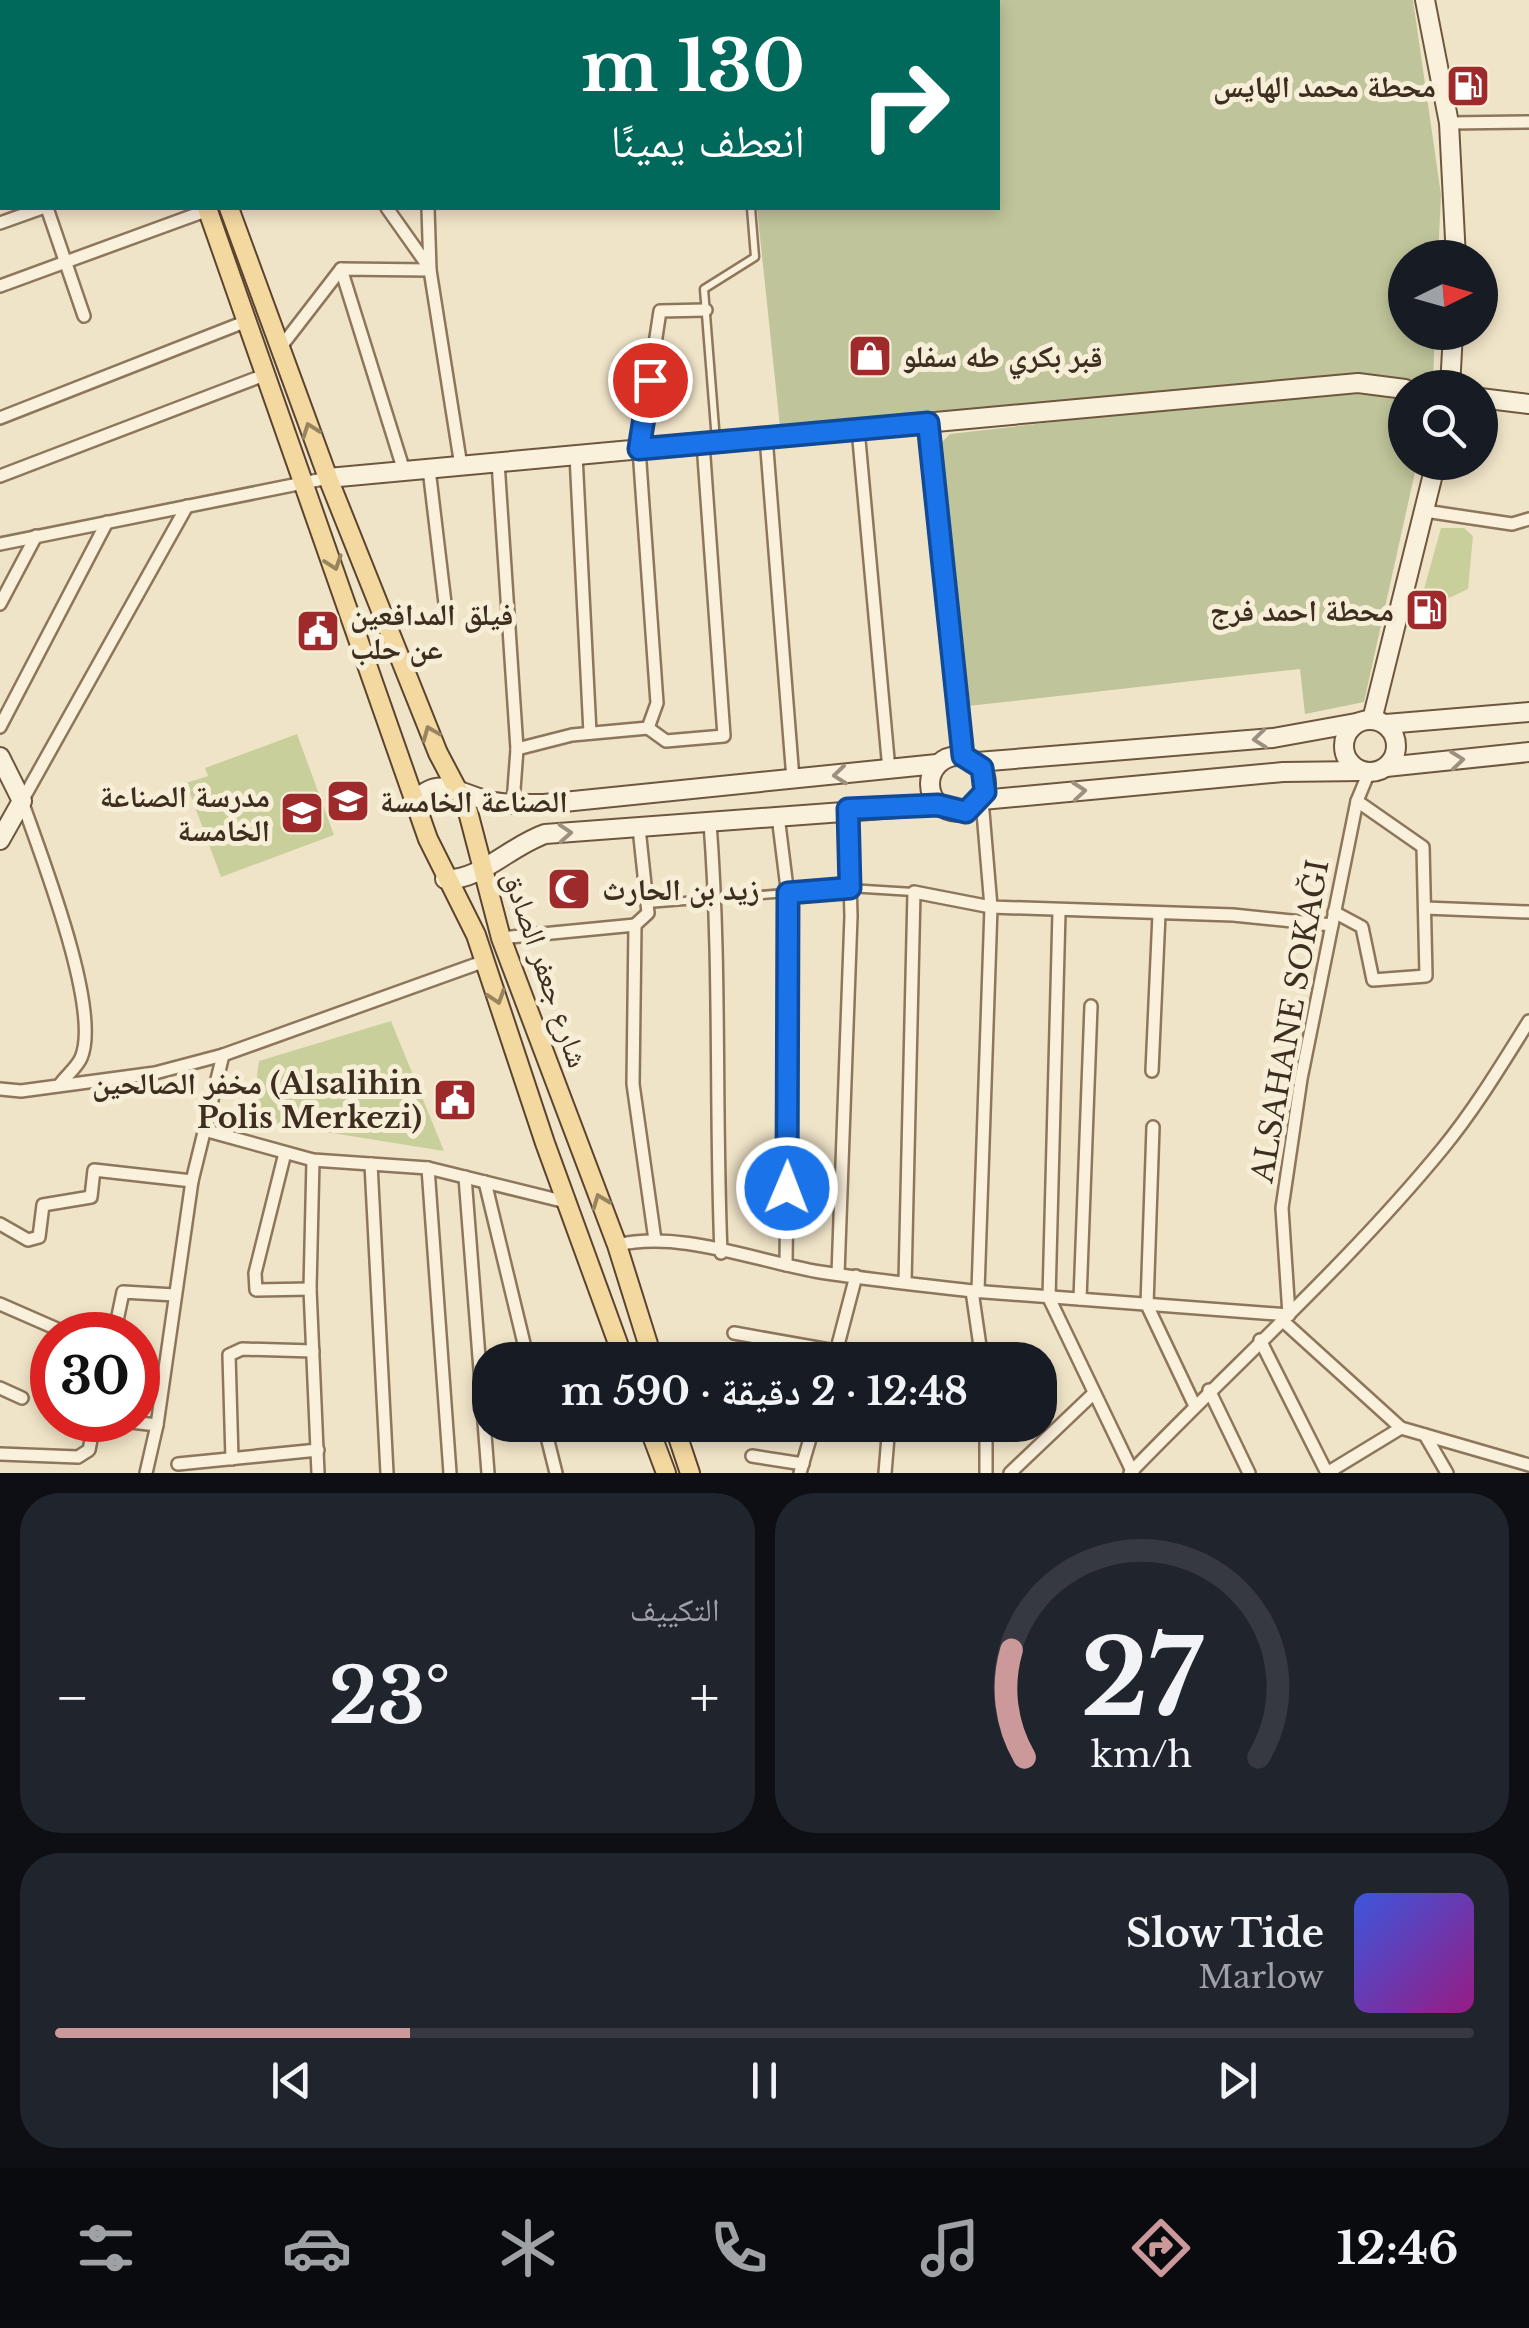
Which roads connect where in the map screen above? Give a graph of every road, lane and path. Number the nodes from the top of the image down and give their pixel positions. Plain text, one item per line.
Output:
1 (1424, 0) edge
2 (1449, 122) junction
3 (1529, 122) edge
4 (38, 210) edge
5 (45, 210) edge
6 (205, 210) edge
7 (208, 210) edge
8 (230, 210) edge
9 (389, 210) edge
10 (428, 210) edge
11 (751, 210) edge
12 (0, 223) edge
13 (1455, 240) edge
14 (66, 262) junction
15 (341, 269) junction
16 (430, 270) junction
17 (0, 286) edge
18 (706, 310) junction
19 (84, 316) dead end
20 (247, 321) junction
21 (280, 348) junction
22 (267, 374) junction
23 (1388, 387) edge
24 (1498, 400) edge
25 (1529, 404) edge
26 (0, 418) edge
27 (928, 423) junction
28 (858, 429) junction
29 (766, 438) junction
30 (710, 443) junction
31 (639, 449) junction
32 (576, 455) junction
33 (498, 462) junction
34 (460, 466) junction
35 (429, 468) junction
36 (404, 471) junction
37 (0, 476) edge
38 (328, 478) junction
39 (1432, 480) edge
40 (306, 481) junction
41 (187, 506) junction
42 (1425, 511) junction
43 (1529, 519) edge
44 (107, 522) junction
45 (36, 536) junction
46 (0, 544) edge
47 (0, 604) edge
48 (446, 620) dead end
49 (1529, 712) edge
50 (1372, 722) junction
51 (0, 727) edge
52 (648, 728) junction
53 (590, 733) junction
54 (518, 749) junction
55 (1529, 752) edge
56 (0, 757) edge
57 (970, 759) junction
58 (937, 764) junction
59 (889, 770) junction
60 (1372, 770) junction
61 (793, 779) junction
62 (457, 789) junction
63 (982, 800) junction
64 (22, 801) junction
65 (416, 801) junction
66 (1357, 801) junction
67 (512, 803) junction
68 (938, 805) junction
69 (848, 809) junction
70 (778, 816) junction
71 (710, 823) junction
72 (640, 828) junction
73 (0, 840) edge
74 (482, 870) junction
75 (445, 878) junction
76 (850, 888) junction
77 (914, 892) junction
78 (788, 893) junction
79 (716, 899) junction
80 (647, 904) junction
81 (991, 908) junction
82 (1426, 908) junction
83 (1059, 912) junction
84 (1529, 912) edge
85 (1159, 914) junction
86 (1333, 918) junction
87 (635, 925) junction
88 (500, 938) junction
89 (485, 960) junction
90 (1092, 1006) dead end
91 (1529, 1022) edge
92 (224, 1055) junction
93 (1152, 1071) dead end
94 (62, 1083) junction
95 (0, 1089) edge
96 (1153, 1127) dead end
97 (204, 1130) junction
98 (285, 1153) junction
99 (313, 1160) junction
100 (371, 1164) junction
101 (428, 1168) junction
102 (466, 1177) junction
103 (192, 1181) junction
104 (485, 1182) junction
105 (566, 1202) junction
106 (0, 1224) edge
107 (655, 1240) junction
108 (616, 1246) junction
109 (721, 1253) junction
110 (786, 1266) junction
111 (838, 1274) junction
112 (856, 1276) junction
113 (905, 1282) junction
114 (310, 1289) junction
115 (975, 1291) junction
116 (175, 1295) junction
117 (1049, 1298) junction
118 (1080, 1299) junction
119 (0, 1304) edge
120 (1147, 1305) junction
121 (119, 1312) edge
122 (30, 1317) edge
123 (1286, 1318) junction
124 (734, 1333) dead end
125 (1260, 1340) junction
126 (524, 1342) edge
127 (617, 1342) edge
128 (648, 1342) edge
129 (774, 1342) edge
130 (839, 1342) edge
131 (980, 1342) edge
132 (313, 1352) junction
133 (0, 1388) edge
134 (1210, 1390) junction
135 (1093, 1394) junction
136 (22, 1398) dead end
137 (160, 1403) edge
138 (1194, 1404) junction
139 (1401, 1428) junction
140 (1425, 1435) junction
141 (90, 1442) edge
142 (153, 1442) edge
143 (548, 1442) edge
144 (654, 1442) edge
145 (680, 1442) edge
146 (809, 1442) edge
147 (888, 1442) edge
148 (986, 1442) edge
149 (318, 1450) junction
150 (0, 1454) edge
151 (752, 1456) dead end
152 (232, 1459) junction
153 (178, 1464) dead end
154 (1529, 1465) edge
155 (801, 1468) edge
156 (1132, 1472) edge
157 (146, 1473) edge
158 (318, 1473) edge
159 (387, 1473) edge
160 (450, 1473) edge
161 (488, 1473) edge
162 (556, 1473) edge
163 (666, 1473) edge
164 (690, 1473) edge
165 (885, 1473) edge
166 (986, 1473) edge
167 (1010, 1473) edge
168 (1248, 1473) edge
169 (1327, 1473) edge
170 (1447, 1473) edge

1 - 2 main road
2 - 3 street
2 - 13 main road
4 - 12 street
5 - 14 street
6 - 14 street
7 - 20 main road, شارع جعفر الصادق
8 - 21 main road, شارع جعفر الصادق
9 - 16 street
10 - 16 street
11 - 18 lane
14 - 17 street
14 - 19 street
15 - 16 street
15 - 21 street
15 - 36 street
16 - 34 street
18 - 30 lane
18 - 31 street
20 - 22 main road, شارع جعفر الصادق
20 - 26 street
38 -> 21 main road, شارع جعفر الصادق
22 - 37 street
22 - 40 main road, شارع جعفر الصادق
23 - 27 main road
24 - 25 main road
27 - 28 main road
27 - 57 street
28 - 29 main road
28 - 59 street
29 - 30 main road
29 - 61 street
30 - 31 main road
30 - 52 street
31 - 32 main road
31 - 52 street
32 - 33 main road
32 - 53 street
33 - 34 main road
33 - 54 street
34 - 35 main road
35 - 36 main road
35 - 48 street
36 - 38 main road
38 - 40 street
62 -> 38 main road, شارع جعفر الصادق
39 - 42 main road
40 - 41 street
40 -> 65 main road, شارع جعفر الصادق
41 - 44 street
41 - 64 street
42 - 43 street
42 - 50 main road
44 - 45 street
44 - 51 street
45 - 46 street
45 - 47 street
49 - 50 main road
50 -> 57 main road
50 - 60 main road
50 - 60 main road
52 - 53 street
53 - 54 street
54 - 67 street
60 -> 55 main road
56 - 64 main road
57 - 58 main road
57 - 63 main road
58 - 59 main road
58 - 68 main road
59 -> 61 main road
63 -> 60 main road
60 - 66 street
61 - 67 main road
62 - 65 main road
62 - 67 main road
62 - 74 main road, شارع جعفر الصادق
63 - 68 main road
63 - 81 street
64 - 73 main road
64 - 94 street
65 - 75 main road, شارع جعفر الصادق
66 - 82 street
66 - 86 street
68 - 69 main road
69 - 70 main road
69 - 76 street
70 - 71 main road
70 - 78 street
71 - 72 main road
71 - 79 street
74 -> 72 main road
72 - 80 street
74 - 75 main road
74 - 88 main road, شارع جعفر الصادق
75 - 89 main road, شارع جعفر الصادق
76 - 77 lane
76 - 78 lane
76 - 111 street
77 - 81 street
77 - 113 street
78 - 79 lane
78 - 110 street
79 - 80 lane
79 - 109 street
80 - 87 street
81 - 83 street
81 - 115 street
82 - 84 street
82 - 86 street
83 - 85 street
83 - 117 street
85 - 86 street
85 - 93 street
86 - 123 street
87 - 88 street
87 - 107 street
108 -> 88 main road, شارع جعفر الصادق
89 - 92 street
89 -> 105 main road, شارع جعفر الصادق
90 - 118 street
91 - 123 street
92 - 94 street
92 - 97 street
94 - 95 street
96 - 120 street
97 - 98 street
97 - 103 street
98 - 99 street
98 - 114 street
99 - 100 street
99 - 114 street
100 - 101 street
100 - 159 street
101 - 102 street
101 - 160 street
102 - 104 street
102 - 161 street
103 - 106 street
103 - 116 street
104 - 105 street
104 - 126 street
105 - 127 main road, شارع جعفر الصادق
107 - 108 street
107 - 109 street
108 - 128 main road, شارع جعفر الصادق
109 - 110 street
110 - 111 street
111 - 112 street
112 - 113 street
112 - 130 street
113 - 115 street
114 - 132 street
115 - 117 street
115 - 131 street
116 - 121 street
116 - 137 street
117 - 118 street
117 - 135 street
118 - 120 street
119 - 122 street
120 - 123 street
120 - 138 street
123 - 125 street
123 - 139 street
124 - 129 street
125 - 134 street
125 - 169 street
132 - 149 street
132 - 152 street
133 - 136 street
134 - 138 street
134 - 168 street
135 - 156 street
135 - 167 street
138 - 156 street
139 - 140 street
139 - 169 street
140 - 154 street
140 - 170 street
141 - 150 street
142 - 157 street
143 - 162 street
144 - 163 main road
145 - 164 main road
146 - 155 street
147 - 165 street
148 - 166 street
149 - 152 street
149 - 158 street
151 - 155 street
152 - 153 street

